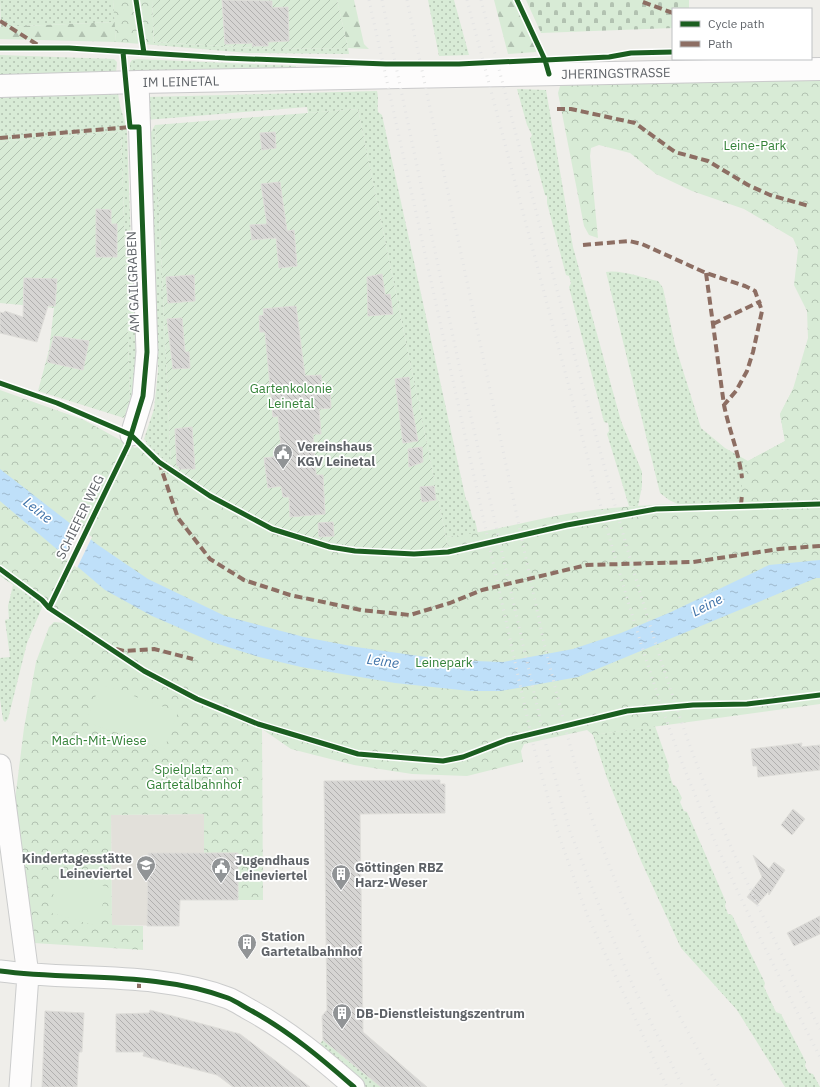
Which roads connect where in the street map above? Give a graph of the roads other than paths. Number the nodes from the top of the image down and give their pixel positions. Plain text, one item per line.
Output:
1 (820, 69) edge
2 (339, 78) joint
3 (138, 82) junction
4 (0, 86) edge
5 (131, 435) dead end
6 (0, 765) edge
7 (0, 971) edge
8 (28, 975) junction
9 (20, 1087) edge
10 (354, 1087) edge

1 - 2 main road, JHERINGSTRASSE
2 - 3 main road, IM LEINETAL
3 - 4 main road, IM LEINETAL
3 - 5 street, AM GAILGRABEN
6 - 8 street
7 - 8 street
8 - 9 street
8 - 10 street

